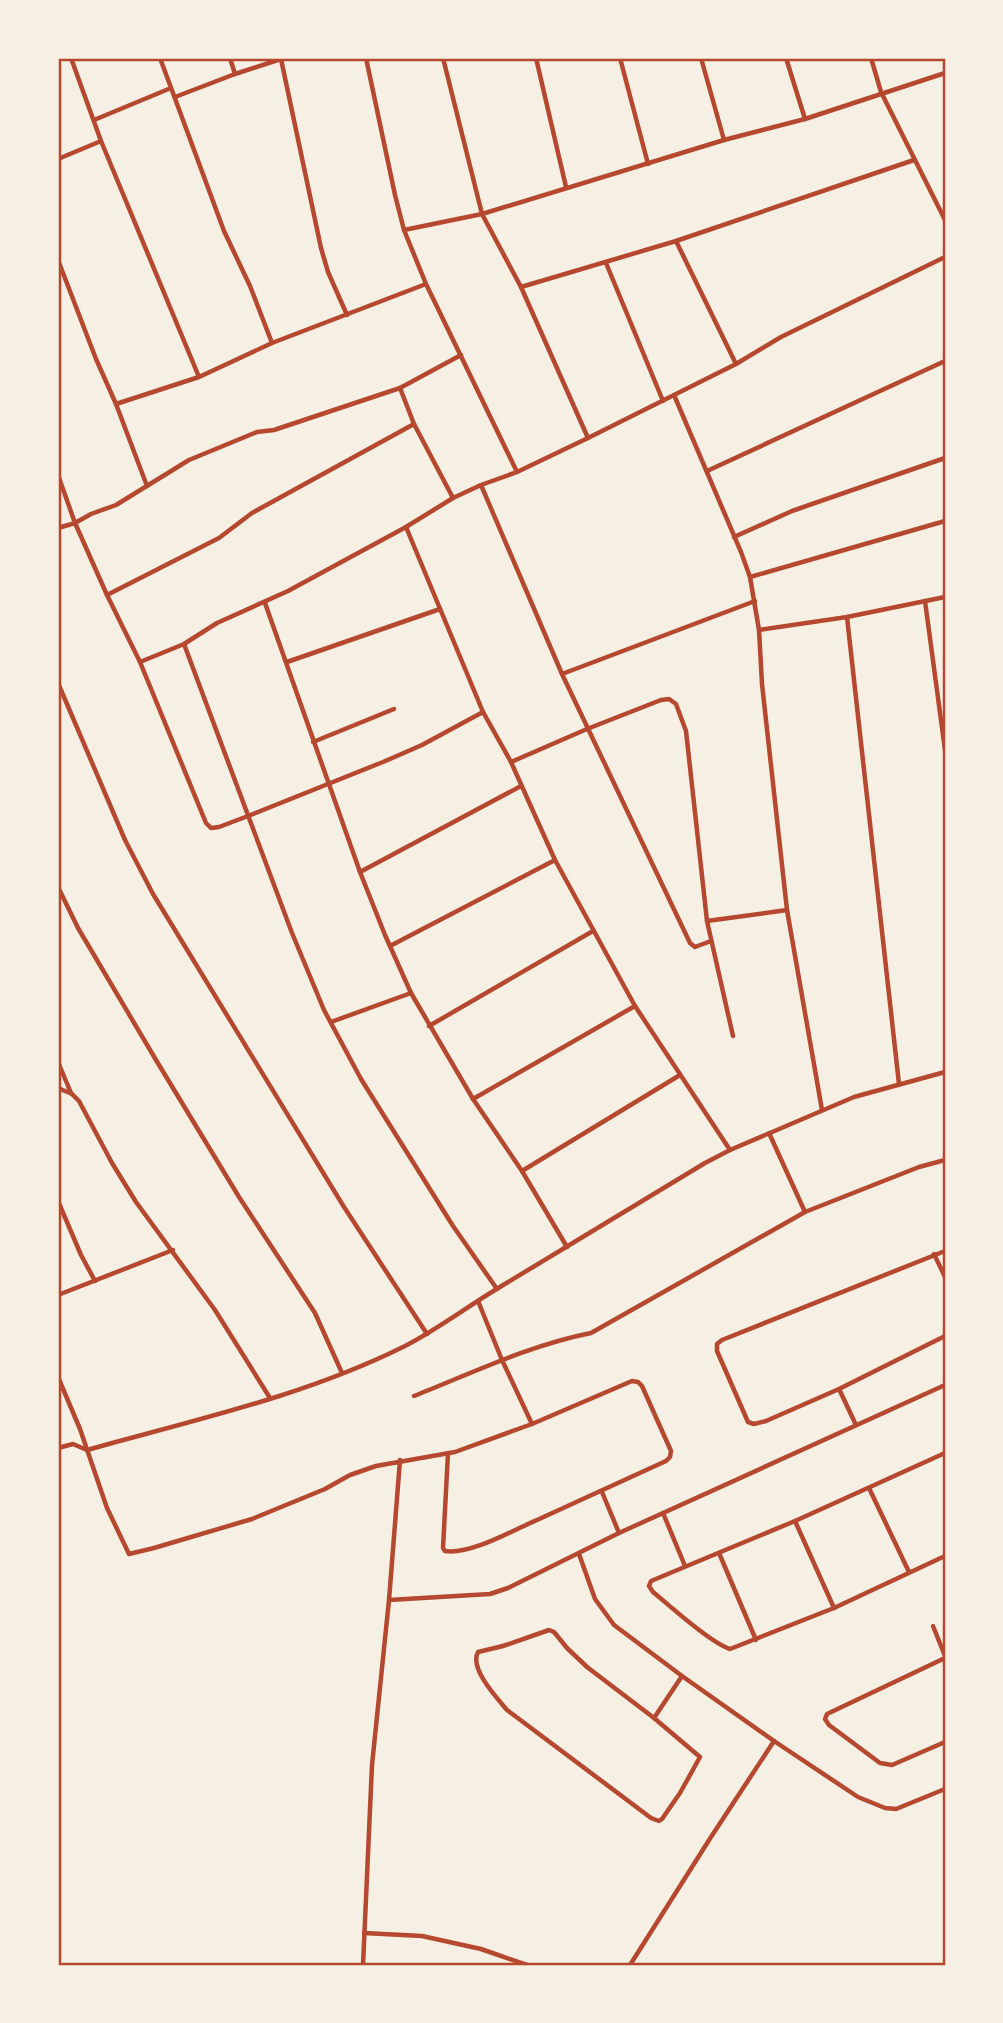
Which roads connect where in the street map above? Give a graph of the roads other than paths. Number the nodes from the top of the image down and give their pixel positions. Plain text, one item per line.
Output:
1 (71, 58) edge
2 (160, 58) edge
3 (230, 58) edge
4 (283, 58) edge
5 (366, 58) edge
6 (443, 58) edge
7 (536, 58) edge
8 (620, 58) edge
9 (701, 58) edge
10 (786, 58) edge
11 (871, 58) edge
12 (945, 72) edge
13 (235, 74) junction
14 (170, 88) junction
15 (881, 92) junction
16 (175, 97) junction
17 (805, 119) junction
18 (94, 120) junction
19 (724, 140) junction
20 (101, 141) junction
21 (58, 159) edge
22 (914, 160) junction
23 (648, 164) junction
24 (566, 187) junction
25 (482, 214) junction
26 (945, 220) edge
27 (404, 230) junction
28 (676, 241) junction
29 (945, 257) edge
30 (58, 260) edge
31 (606, 263) junction
32 (426, 284) junction
33 (521, 287) junction
34 (347, 315) junction
35 (272, 343) junction
36 (461, 355) junction
37 (945, 361) edge
38 (736, 364) junction
39 (198, 377) junction
40 (400, 388) junction
41 (674, 396) junction
42 (663, 401) junction
43 (117, 404) junction
44 (414, 424) junction
45 (588, 438) junction
46 (945, 458) edge
47 (707, 471) junction
48 (517, 472) junction
49 (58, 475) edge
50 (481, 485) junction
51 (148, 486) junction
52 (453, 498) junction
53 (945, 521) edge
54 (75, 523) junction
55 (406, 527) junction
56 (58, 528) edge
57 (734, 537) junction
58 (750, 577) junction
59 (107, 595) junction
60 (945, 597) edge
61 (755, 601) junction
62 (925, 601) junction
63 (265, 603) junction
64 (440, 609) junction
65 (847, 617) junction
66 (759, 629) junction
67 (184, 644) junction
68 (140, 662) junction
69 (287, 662) junction
70 (562, 674) junction
71 (58, 683) edge
72 (394, 709) dead end
73 (483, 712) junction
74 (943, 721) edge
75 (587, 729) junction
76 (313, 742) junction
77 (945, 750) edge
78 (511, 762) junction
79 (330, 783) junction
80 (521, 786) junction
81 (248, 816) junction
82 (555, 860) junction
83 (360, 872) junction
84 (58, 887) edge
85 (787, 910) junction
86 (707, 921) junction
87 (593, 931) junction
88 (711, 941) junction
89 (390, 946) junction
90 (411, 993) junction
91 (635, 1006) junction
92 (331, 1022) junction
93 (429, 1026) junction
94 (733, 1036) dead end
95 (58, 1062) edge
96 (945, 1072) edge
97 (680, 1075) junction
98 (899, 1083) junction
99 (58, 1088) edge
100 (72, 1094) junction
101 (473, 1098) junction
102 (822, 1110) junction
103 (769, 1133) junction
104 (730, 1150) junction
105 (945, 1160) edge
106 (522, 1171) junction
107 (58, 1201) edge
108 (806, 1212) junction
109 (567, 1247) junction
110 (173, 1250) junction
111 (945, 1251) edge
112 (934, 1254) junction
113 (945, 1277) edge
114 (95, 1280) junction
115 (497, 1289) junction
116 (58, 1295) edge
117 (478, 1301) junction
118 (427, 1334) junction
119 (945, 1336) edge
120 (502, 1360) junction
121 (342, 1373) junction
122 (58, 1377) edge
123 (945, 1385) edge
124 (839, 1389) junction
125 (414, 1396) dead end
126 (270, 1398) junction
127 (532, 1424) junction
128 (856, 1424) junction
129 (58, 1448) edge
130 (87, 1450) junction
131 (449, 1453) junction
132 (945, 1454) edge
133 (400, 1460) junction
134 (869, 1488) junction
135 (602, 1492) junction
136 (663, 1513) junction
137 (795, 1521) junction
138 (619, 1533) junction
139 (719, 1553) junction
140 (579, 1554) junction
141 (945, 1556) edge
142 (685, 1566) junction
143 (909, 1572) junction
144 (389, 1600) junction
145 (834, 1608) junction
146 (933, 1626) dead end
147 (756, 1640) junction
148 (945, 1657) edge
149 (682, 1676) junction
150 (654, 1718) junction
151 (774, 1741) junction
152 (945, 1741) edge
153 (945, 1789) edge
154 (364, 1933) junction
155 (363, 1965) edge
156 (527, 1965) edge
157 (630, 1965) edge

1 - 18 street
2 - 14 street
3 - 13 street
4 - 13 street
4 - 34 street
5 - 27 street
6 - 25 street
7 - 24 street
8 - 23 street
9 - 19 street
10 - 17 street
11 - 15 street
12 - 15 street
13 - 16 street
14 - 16 street
14 - 18 street
15 - 17 street
15 - 22 street
16 - 35 street
17 - 19 street
18 - 20 street
19 - 23 street
20 - 21 street
20 - 39 street
22 - 26 street
22 - 28 street
23 - 24 street
24 - 25 street
25 - 27 street
25 - 33 street
27 - 32 street
28 - 31 street
28 - 38 street
29 - 38 street
30 - 43 street
31 - 33 street
31 - 42 street
32 - 34 street
32 - 36 street
33 - 45 street
34 - 35 street
35 - 39 street
36 - 40 street
36 - 48 street
37 - 47 street
38 - 41 street
39 - 43 street
40 - 44 street
40 - 51 street
41 - 42 street
41 - 47 street
42 - 45 street
43 - 51 street
44 - 52 street
44 - 59 street
45 - 48 street
46 - 57 street
47 - 57 street
48 - 50 street
49 - 54 street
50 - 52 street
50 - 70 street
51 - 54 street
52 - 55 street
53 - 58 street
54 - 56 street
54 - 59 street
55 - 63 street
55 - 64 street
57 - 58 street
58 - 61 street
59 - 68 street
60 - 62 street
61 - 66 street
61 - 70 street
62 - 65 street
62 - 74 street
63 - 67 street
63 - 69 street
64 - 69 street
64 - 73 street
65 - 66 street
65 - 98 street
66 - 85 street
67 - 68 street
67 - 81 street
68 - 81 street
69 - 76 street
70 - 75 street
71 - 118 street
72 - 76 street
73 - 78 street
73 - 79 street
74 - 77 street
75 - 78 street
75 - 86 street
75 - 88 street
76 - 79 street
78 - 80 street
79 - 81 street
79 - 83 street
80 - 82 street
80 - 83 street
81 - 92 street
82 - 87 street
82 - 89 street
83 - 89 street
84 - 121 street
85 - 86 street
85 - 102 street
86 - 88 street
87 - 91 street
87 - 93 street
88 - 94 street
89 - 90 street
90 - 92 street
90 - 93 street
91 - 97 street
91 - 101 street
92 - 115 street
93 - 101 street
95 - 100 street
96 - 98 street
97 - 104 street
97 - 106 street
98 - 102 street
99 - 100 street
100 - 110 street
101 - 106 street
102 - 103 street
103 - 104 street
103 - 108 street
104 - 109 street
105 - 108 street
106 - 109 street
107 - 114 street
108 - 120 street
109 - 115 street
110 - 114 street
110 - 126 street
111 - 112 street
112 - 113 street
112 - 124 street
114 - 116 street
115 - 117 street
117 - 118 street
117 - 120 street
118 - 121 street
119 - 124 street
120 - 125 street
120 - 127 street
121 - 126 street
122 - 130 street
123 - 128 street
124 - 128 street
126 - 130 street
127 - 131 street
127 - 135 street
128 - 136 street
129 - 130 street
130 - 133 street
131 - 133 street
131 - 135 street
132 - 134 street
133 - 144 street
134 - 137 street
134 - 143 street
135 - 138 street
136 - 138 street
136 - 142 street
137 - 139 street
137 - 145 street
138 - 140 street
139 - 142 street
139 - 147 street
140 - 144 street
140 - 149 street
141 - 143 street
142 - 147 street
143 - 145 street
144 - 154 street
145 - 147 street
146 - 148 street
148 - 152 street
149 - 150 street
149 - 151 street
150 - 150 street
151 - 153 street
151 - 157 street
154 - 155 street
154 - 156 street

